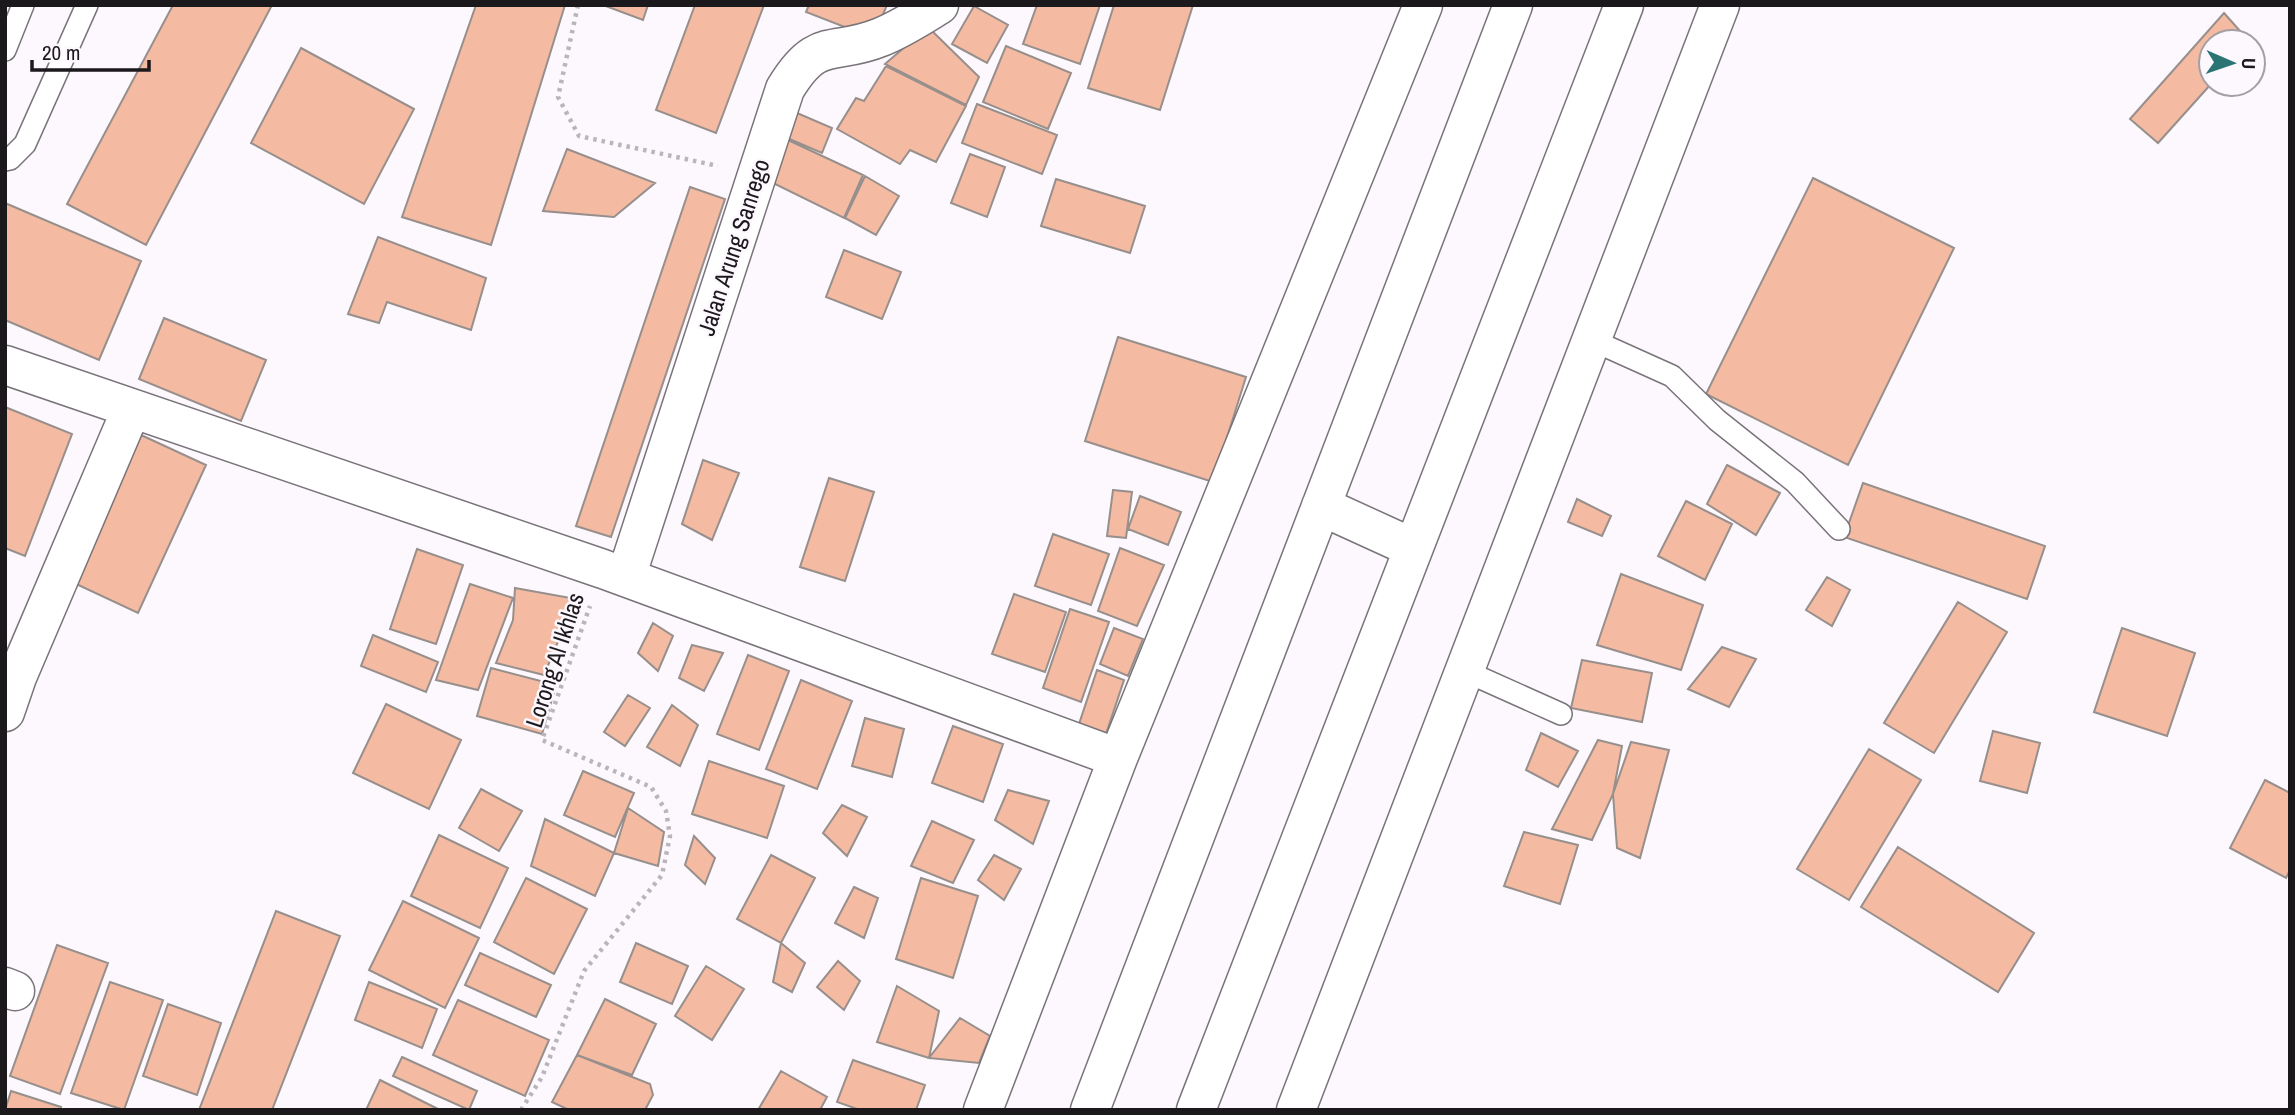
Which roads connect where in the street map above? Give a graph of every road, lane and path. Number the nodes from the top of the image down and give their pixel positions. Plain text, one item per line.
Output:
1 (23, 5) edge
2 (87, 5) edge
3 (578, 5) edge
4 (939, 5) edge
5 (1423, 5) edge
6 (1513, 5) edge
7 (1624, 5) edge
8 (1720, 5) edge
9 (5, 50) edge
10 (5, 160) edge
11 (757, 174) junction
12 (1592, 340) junction
13 (5, 365) edge
14 (131, 410) junction
15 (1321, 506) junction
16 (1839, 529) dead end
17 (1413, 548) junction
18 (615, 573) junction
19 (1465, 671) junction
20 (5, 712) edge
21 (1562, 714) dead end
22 (1118, 758) junction
23 (521, 1110) edge
24 (983, 1110) edge
25 (1090, 1110) edge
26 (1196, 1110) edge
27 (1296, 1110) edge

1 - 9 lane
2 - 10 lane
3 - 11 path
4 - 11 street, Jalan Arung Sanrego
5 - 22 street
6 - 15 street
7 - 17 street
8 - 12 street
11 - 18 street, Jalan Arung Sanrego
12 - 16 lane
12 - 19 street
13 - 14 street
14 - 18 street
14 - 20 street
15 - 17 street
15 - 25 street
17 - 26 street
18 - 22 street
18 - 23 path, Lorong Al Ikhlas
19 - 21 lane
19 - 27 street
22 - 24 street

